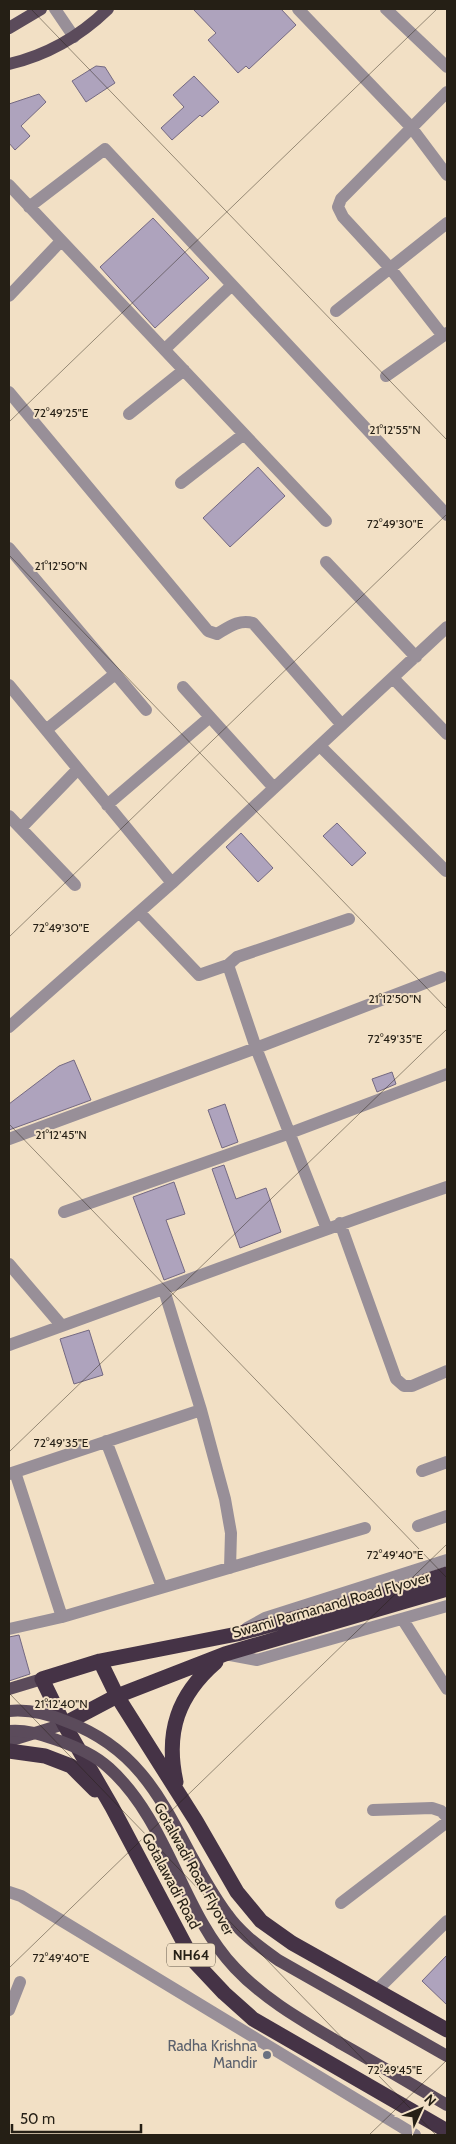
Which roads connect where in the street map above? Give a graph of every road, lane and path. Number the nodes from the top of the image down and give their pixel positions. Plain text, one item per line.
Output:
1 (41, 9) edge
2 (55, 9) edge
3 (108, 9) edge
4 (298, 9) edge
5 (386, 9) edge
6 (9, 28) edge
7 (74, 36) junction
8 (9, 64) edge
9 (447, 67) edge
10 (447, 92) edge
11 (411, 127) junction
12 (447, 175) edge
13 (9, 185) edge
14 (29, 207) junction
15 (447, 223) edge
16 (61, 240) junction
17 (390, 268) junction
18 (232, 285) junction
19 (9, 296) edge
20 (336, 311) dead end
21 (445, 335) edge
22 (165, 349) junction
23 (184, 370) junction
24 (386, 376) dead end
25 (9, 392) edge
26 (129, 414) dead end
27 (244, 434) junction
28 (181, 483) dead end
29 (447, 515) edge
30 (326, 521) dead end
31 (9, 548) edge
32 (326, 562) dead end
33 (447, 627) edge
34 (416, 657) junction
35 (115, 674) junction
36 (393, 678) junction
37 (9, 685) edge
38 (183, 687) dead end
39 (146, 710) dead end
40 (210, 717) junction
41 (342, 725) junction
42 (46, 730) junction
43 (447, 734) edge
44 (320, 746) junction
45 (78, 769) junction
46 (274, 788) junction
47 (107, 805) junction
48 (9, 816) edge
49 (20, 828) junction
50 (446, 871) dead end
51 (172, 883) junction
52 (75, 885) dead end
53 (139, 912) junction
54 (349, 919) dead end
55 (228, 965) junction
56 (441, 977) dead end
57 (9, 1027) edge
58 (256, 1048) junction
59 (447, 1074) edge
60 (290, 1132) junction
61 (9, 1139) edge
62 (447, 1188) edge
63 (64, 1212) dead end
64 (340, 1223) junction
65 (327, 1229) junction
66 (9, 1264) edge
67 (164, 1290) junction
68 (62, 1326) junction
69 (9, 1345) edge
70 (447, 1371) edge
71 (201, 1410) junction
72 (106, 1442) junction
73 (447, 1462) edge
74 (422, 1471) dead end
75 (12, 1473) edge
76 (447, 1516) edge
77 (418, 1526) dead end
78 (365, 1528) dead end
79 (447, 1560) edge
80 (230, 1568) junction
81 (447, 1574) edge
82 (162, 1587) junction
83 (447, 1589) edge
84 (447, 1606) edge
85 (62, 1616) junction
86 (403, 1620) junction
87 (9, 1629) edge
88 (237, 1634) junction
89 (224, 1654) junction
90 (100, 1661) junction
91 (42, 1679) junction
92 (447, 1688) edge
93 (9, 1689) edge
94 (117, 1696) junction
95 (9, 1711) edge
96 (64, 1724) junction
97 (9, 1731) edge
98 (9, 1740) edge
99 (9, 1751) edge
100 (112, 1807) junction
101 (373, 1810) dead end
102 (447, 1817) edge
103 (196, 1821) junction
104 (447, 1822) edge
105 (9, 1892) edge
106 (341, 1902) dead end
107 (447, 1921) edge
108 (20, 1982) dead end
109 (377, 1990) junction
110 (9, 2010) edge
111 (447, 2030) edge
112 (447, 2056) edge
113 (447, 2105) edge
114 (447, 2131) edge
115 (415, 2135) edge

1 - 6 main road
2 - 7 street
3 - 7 main road
4 - 11 street
5 - 9 street
7 - 8 main road
10 - 11 street
11 - 12 street
11 - 17 street
13 - 14 street
14 - 16 street
14 - 18 street
15 - 17 street
16 - 19 street
16 - 22 street
17 - 20 street
17 - 21 street
18 - 22 street
18 - 29 street
21 - 24 street
22 - 23 street
23 - 26 street
23 - 27 street
25 - 41 street
27 - 28 street
27 - 30 street
31 - 35 street
32 - 34 street
33 - 34 street
34 - 36 street
35 - 39 street
35 - 42 street
36 - 41 street
36 - 43 street
37 - 42 street
38 - 40 street
40 - 46 street
40 - 47 street
41 - 44 street
42 - 45 street
44 - 46 street
44 - 50 street
45 - 47 street
45 - 49 street
46 - 51 street
47 - 51 street
48 - 49 street
49 - 52 street
51 - 53 street
53 - 55 street
53 - 57 street
54 - 55 street
55 - 58 street
56 - 58 street
58 - 60 street
58 - 61 street
59 - 60 street
60 - 63 street
60 - 65 street
62 - 64 street
64 - 65 street
64 - 70 street
65 - 67 street
66 - 68 street
67 - 68 street
67 - 71 street
68 - 69 street
71 - 72 street
71 - 80 street
72 - 75 street
72 - 82 street
73 - 74 street
75 - 85 street
76 - 77 street
78 - 80 street
79 - 88 street
80 - 82 street
81 - 88 highway, Swami Parmanand Road Flyover
82 - 85 street
83 - 89 highway, Swami Parmanand Road Flyover
84 - 86 street
85 - 87 street
86 - 89 street
86 - 92 street
88 - 90 highway, Swami Parmanand Road Flyover
89 - 94 highway, Swami Parmanand Road Flyover
89 - 103 highway
90 - 91 highway, Swami Parmanand Road Flyover
90 - 94 highway
91 - 93 main road
91 - 96 highway, Gotalawadi Road / NH64
94 - 96 highway, Swami Parmanand Road Flyover
94 - 103 highway
95 - 112 main road, Gotalwadi Road Flyover, bridge
96 - 98 main road
96 - 100 highway, Gotalawadi Road / NH64
97 - 113 main road, Gotalwadi Road Flyover, bridge
99 - 100 highway
100 - 114 highway, Gotalawadi Road / NH64
101 - 102 street
103 - 109 highway
104 - 106 street
105 - 115 street
107 - 109 street
108 - 110 street
109 - 111 highway

